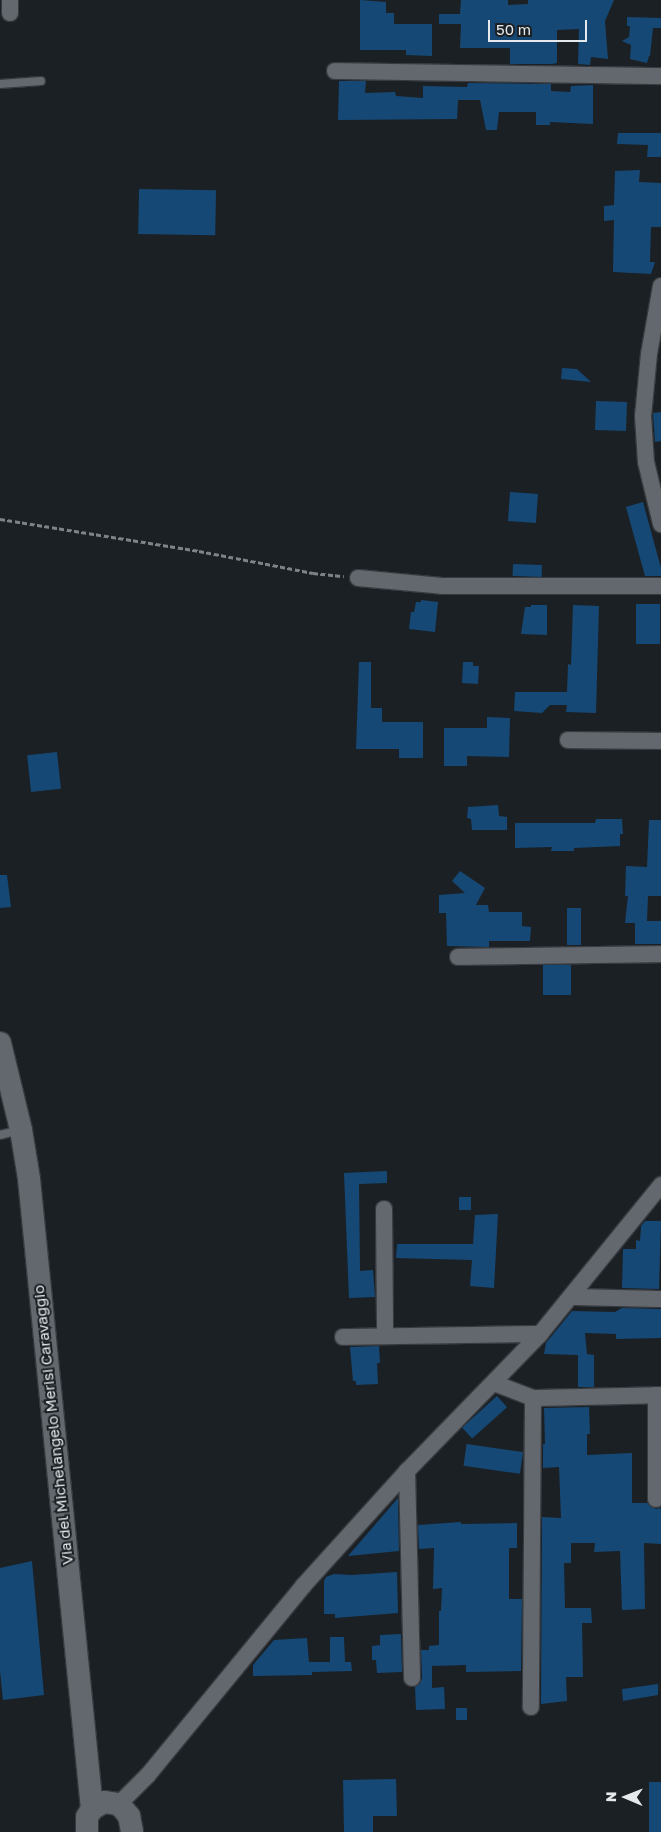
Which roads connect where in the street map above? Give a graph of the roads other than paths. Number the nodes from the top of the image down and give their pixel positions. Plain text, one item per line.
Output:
1 (335, 71) dead end
2 (661, 76) edge
3 (41, 81) dead end
4 (0, 84) edge
5 (661, 286) edge
6 (653, 450) edge
7 (661, 524) edge
8 (358, 578) road end
9 (661, 586) edge
10 (568, 740) dead end
11 (661, 742) edge
12 (661, 954) edge
13 (458, 957) dead end
14 (0, 1043) edge
15 (11, 1132) edge
16 (661, 1185) edge
17 (384, 1209) dead end
18 (572, 1297) junction
19 (661, 1299) edge
20 (540, 1334) junction
21 (385, 1336) junction
22 (343, 1338) dead end
23 (494, 1383) junction
24 (659, 1395) edge
25 (533, 1398) junction
26 (407, 1471) junction
27 (656, 1499) dead end
28 (412, 1678) dead end
29 (531, 1707) dead end
30 (119, 1804) junction
31 (92, 1809) junction
32 (88, 1832) edge
33 (132, 1832) edge

1 - 2 street
3 - 4 lane
5 - 6 street
6 - 7 street
8 - 9 street
10 - 11 street
12 - 13 street
14 - 15 street, Via del Michelangelo Merisi Caravaggio
15 - 31 street, Via del Michelangelo Merisi Caravaggio
16 - 18 street
17 - 21 street
18 - 19 street
18 - 20 street
20 - 21 street
20 - 23 street
21 - 22 street
23 - 25 street
23 - 26 street
24 - 25 street
24 - 27 street
25 - 29 street
26 - 28 street
26 - 30 street
30 - 31 street
30 - 33 street
31 - 32 street, Via del Michelangelo Merisi Caravaggio

